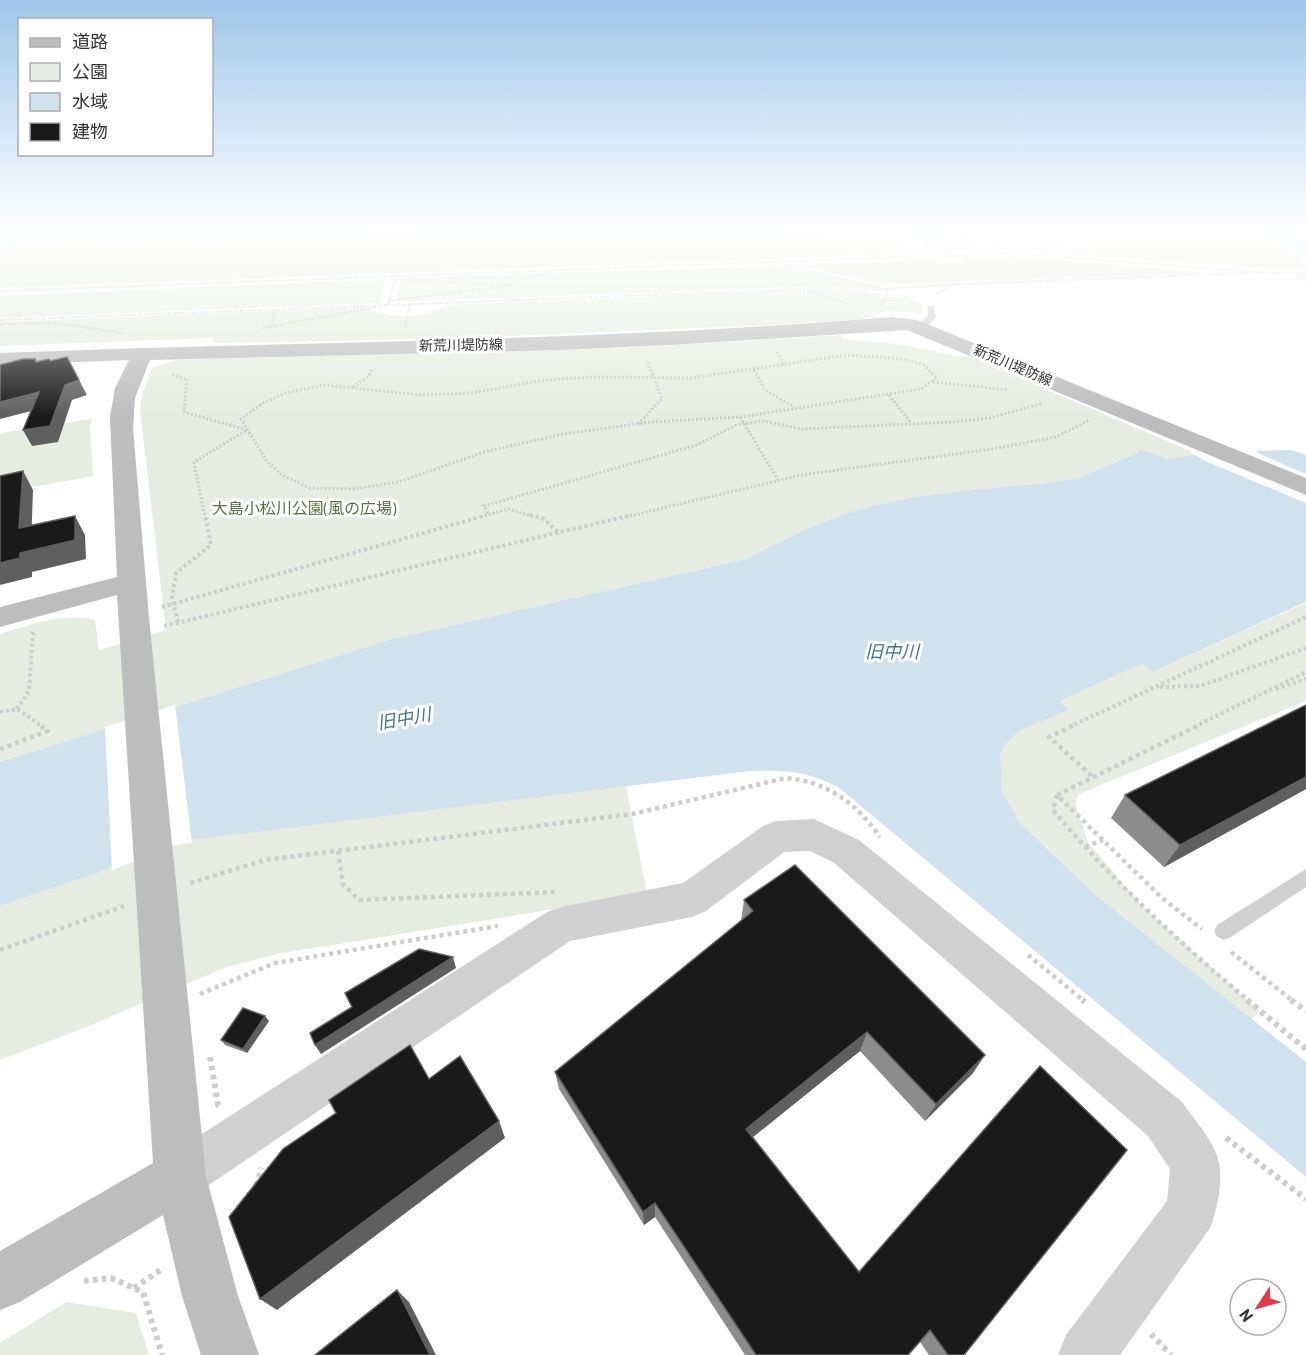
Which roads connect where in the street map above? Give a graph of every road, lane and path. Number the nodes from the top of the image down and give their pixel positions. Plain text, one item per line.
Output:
1 (391, 291) edge
2 (467, 291) edge
3 (739, 291) edge
4 (808, 291) edge
5 (941, 291) edge
6 (388, 302) junction
7 (410, 303) junction
8 (855, 306) dead end
9 (275, 309) junction
10 (926, 317) junction
11 (12, 320) junction
12 (0, 322) edge
13 (8, 323) junction
14 (271, 327) junction
15 (260, 329) dead end
16 (269, 333) dead end
17 (403, 337) dead end
18 (643, 338) junction
19 (137, 343) junction
20 (0, 359) edge
21 (754, 370) junction
22 (170, 375) dead end
23 (653, 379) junction
24 (890, 394) junction
25 (1044, 402) dead end
26 (795, 408) junction
27 (1116, 408) junction
28 (740, 417) junction
29 (744, 424) junction
30 (911, 424) junction
31 (637, 425) junction
32 (247, 430) junction
33 (778, 480) junction
34 (1306, 487) edge
35 (488, 513) junction
36 (560, 534) junction
37 (131, 582) junction
38 (173, 604) junction
39 (156, 609) dead end
40 (0, 617) edge
41 (1306, 617) edge
42 (178, 622) junction
43 (146, 634) junction
44 (1306, 648) edge
45 (33, 660) dead end
46 (1306, 672) edge
47 (1306, 679) edge
48 (1157, 687) junction
49 (1259, 695) junction
50 (17, 709) junction
51 (0, 712) edge
52 (0, 749) edge
53 (1093, 777) junction
54 (1057, 795) junction
55 (632, 814) dead end
56 (1085, 847) junction
57 (1306, 877) edge
58 (566, 892) dead end
59 (506, 924) dead end
60 (1224, 931) dead end
61 (167, 998) junction
62 (1306, 1049) edge
63 (180, 1176) junction
64 (0, 1282) edge
65 (74, 1283) dead end
66 (162, 1355) edge
67 (230, 1355) edge
68 (1086, 1355) edge

1 - 6 path
2 - 6 path
3 - 7 path
4 - 8 path
5 - 10 path
6 - 7 path
6 - 9 path
6 - 14 path
7 - 17 path
9 - 11 path
9 - 14 path
10 - 18 street, 新荒川堤防線
10 - 27 street, 新荒川堤防線
11 - 12 path
11 - 13 path
12 - 13 path
13 - 19 path
14 - 15 path
14 - 16 path
18 - 19 street, 新荒川堤防線
18 - 23 path
19 - 20 street, 新荒川堤防線
19 - 37 street
21 - 23 path
21 - 24 path
21 - 26 path
22 - 32 path
23 - 31 path
23 - 32 path
24 - 26 path
24 - 30 path
25 - 30 path
26 - 28 path
27 - 33 path
27 - 34 street, 新荒川堤防線
28 - 29 path
28 - 31 path
29 - 30 path
29 - 33 path
29 - 35 path
31 - 32 path
32 - 38 path
33 - 36 path
35 - 36 path
35 - 38 path
36 - 42 path
37 - 40 street
37 - 43 street
38 - 39 path
38 - 42 path
41 - 48 path
42 - 43 path
43 - 61 street
44 - 48 path
45 - 50 path
46 - 49 path
47 - 49 path
48 - 53 path
49 - 53 path
50 - 51 path
50 - 52 path
53 - 54 path
54 - 56 path
54 - 56 path
55 - 58 path
56 - 62 path
57 - 60 lane
59 - 61 path
61 - 63 street
63 - 64 street
63 - 67 street
63 - 68 street
65 - 66 path

